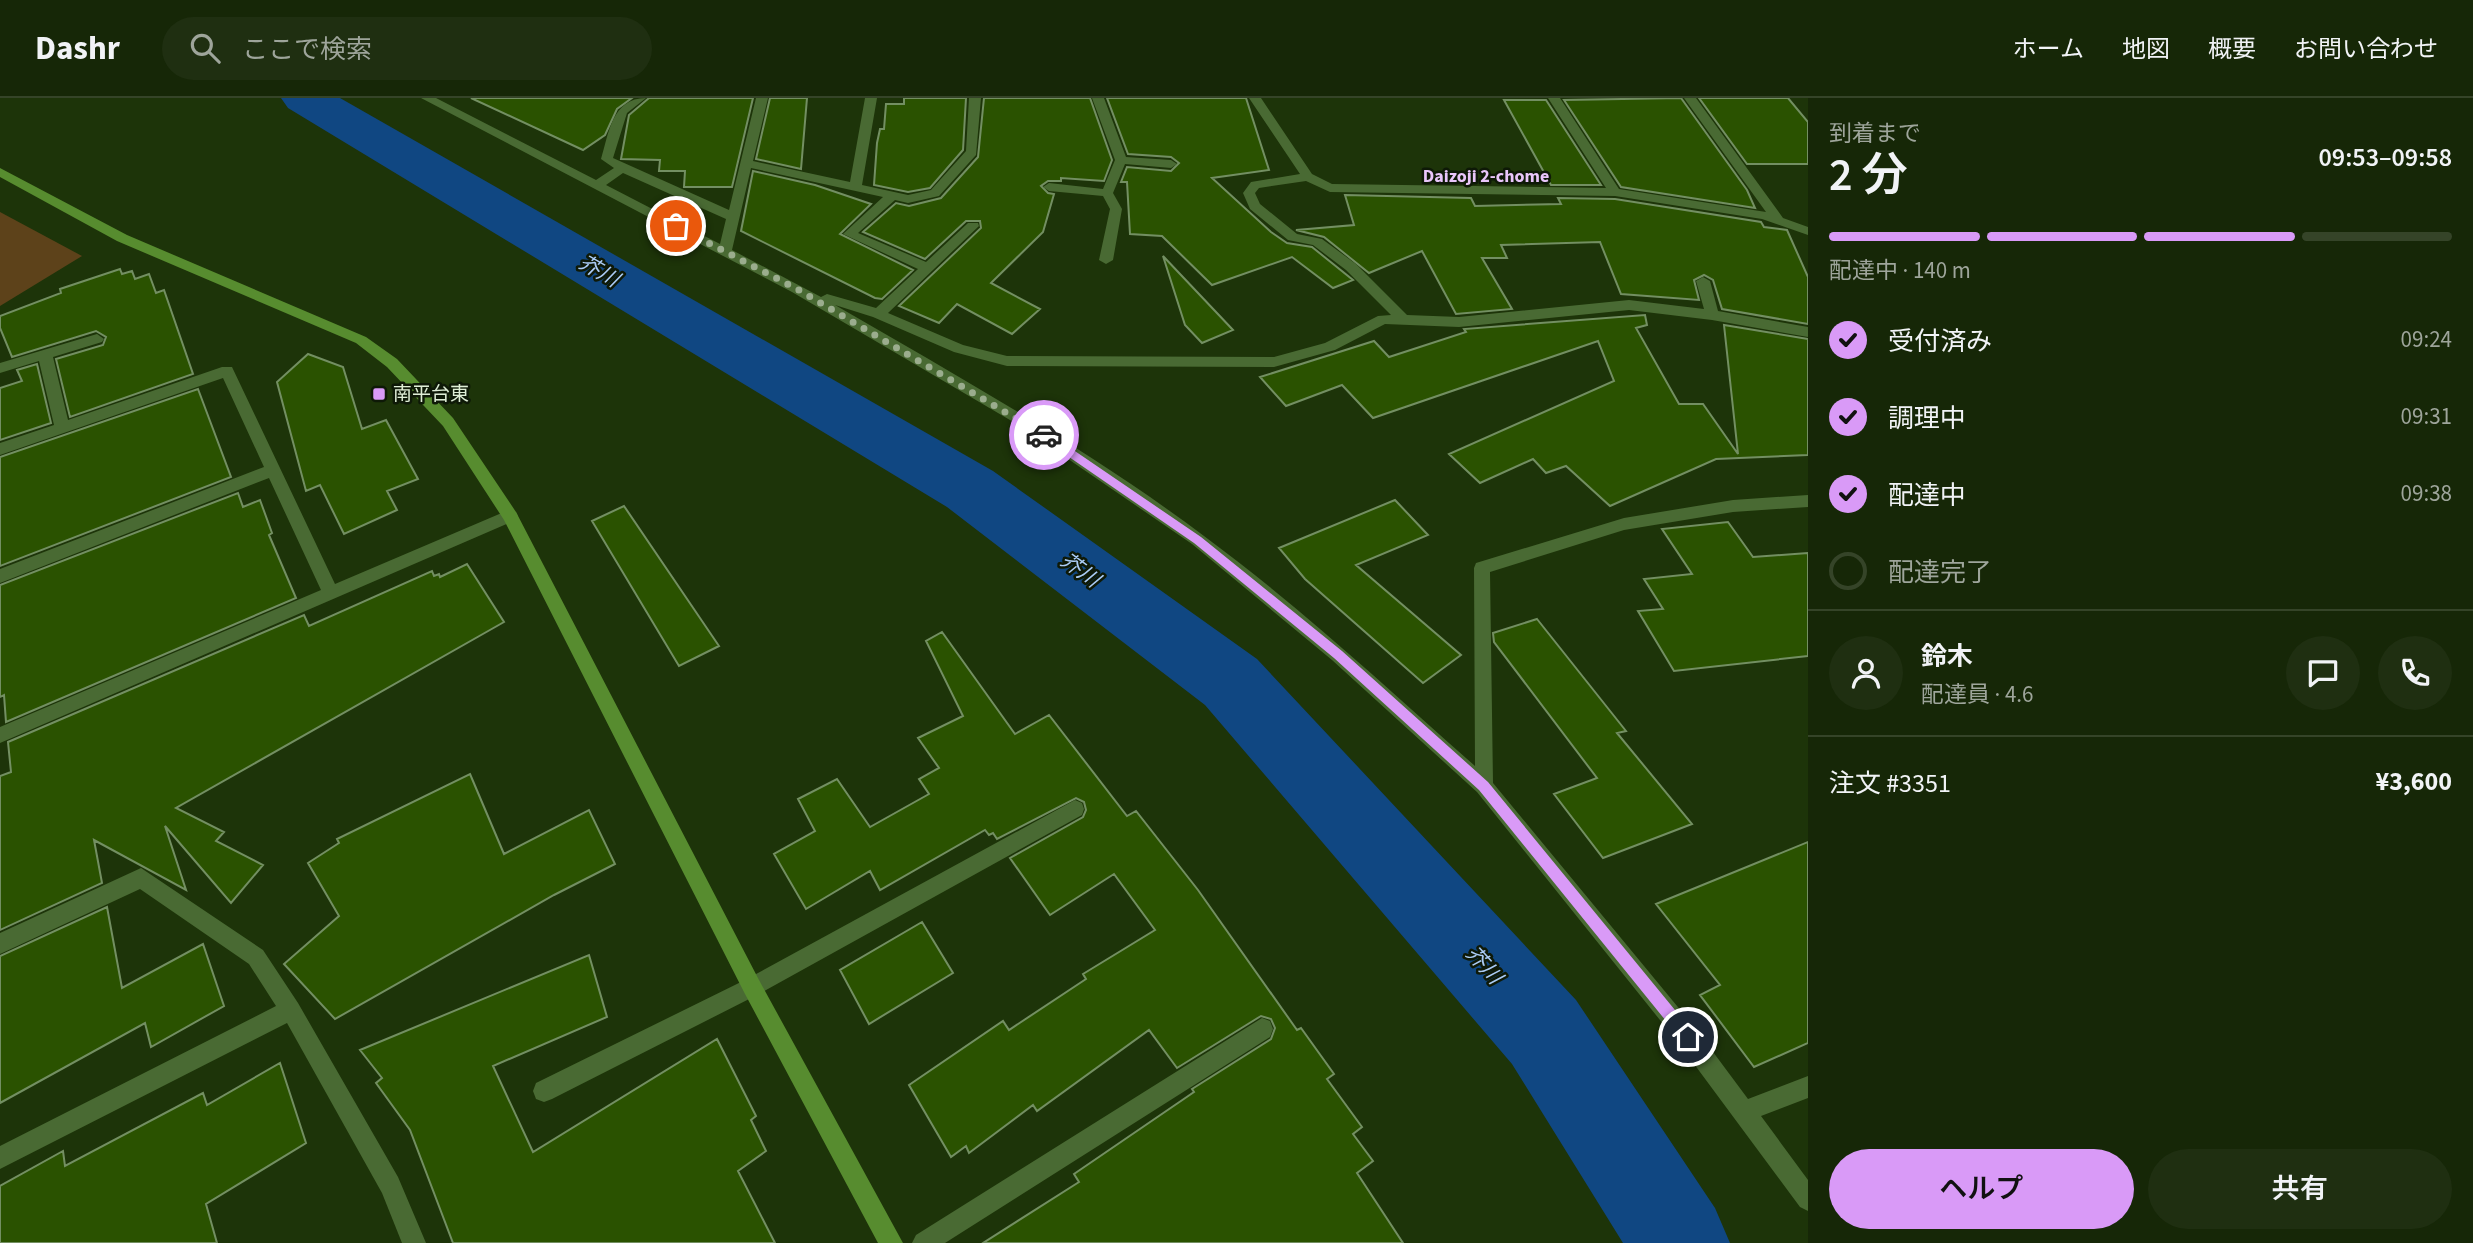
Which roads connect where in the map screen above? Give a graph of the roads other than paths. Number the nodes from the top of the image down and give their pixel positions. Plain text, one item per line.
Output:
1 (426, 98) edge
2 (640, 98) edge
3 (762, 98) edge
4 (871, 98) edge
5 (975, 98) edge
6 (1098, 98) edge
7 (1255, 98) edge
8 (1554, 98) edge
9 (1690, 98) edge
10 (1121, 160) junction
11 (746, 163) junction
12 (1171, 164) dead end
13 (622, 168) junction
14 (0, 172) edge
15 (1308, 177) junction
16 (598, 185) junction
17 (855, 187) junction
18 (1049, 187) dead end
19 (1615, 192) junction
20 (1107, 193) junction
21 (892, 196) junction
22 (733, 217) junction
23 (1778, 219) junction
24 (973, 226) dead end
25 (1807, 227) edge
26 (725, 251) junction
27 (1106, 260) dead end
28 (927, 268) junction
29 (1703, 281) dead end
30 (797, 289) junction
31 (878, 314) junction
32 (1712, 315) junction
33 (1402, 318) junction
34 (1808, 332) edge
35 (97, 339) dead end
36 (45, 355) junction
37 (0, 368) edge
38 (62, 428) junction
39 (0, 449) edge
40 (271, 471) junction
41 (1808, 501) edge
42 (510, 516) junction
43 (0, 576) edge
44 (331, 594) junction
45 (0, 735) edge
46 (1483, 786) junction
47 (1075, 809) dead end
48 (0, 944) edge
49 (752, 987) junction
50 (290, 1010) junction
51 (1262, 1029) dead end
52 (1808, 1087) edge
53 (544, 1091) dead end
54 (1743, 1112) junction
55 (0, 1158) edge
56 (1808, 1199) edge
57 (414, 1243) edge
58 (891, 1243) edge
59 (924, 1243) edge

1 - 16 street
2 - 13 street
3 - 11 street
4 - 17 street
5 - 21 street
6 - 10 street
7 - 15 street
8 - 19 street
9 - 23 street
10 - 12 street
10 - 20 street
11 - 17 street
11 - 22 street
13 - 16 street
13 - 22 street
14 - 42 street
15 - 19 street
15 - 33 street
16 - 26 street
17 - 21 street
18 - 20 street
19 - 23 street
20 - 27 street
21 - 28 street
22 - 26 street
23 - 25 street
24 - 28 street
26 - 30 street
28 - 31 street
29 - 32 street
30 - 31 street
30 - 46 street
31 - 33 street
32 - 33 street
32 - 34 street
35 - 36 street
36 - 37 street
36 - 38 street
38 - 39 street
38 - 40 street
40 - 43 street
40 - 44 street
41 - 46 street
42 - 44 street
42 - 49 street
44 - 45 street
46 - 54 street
47 - 49 street
48 - 50 street
49 - 53 street
49 - 58 street
50 - 55 street
50 - 57 street
51 - 59 street
52 - 54 street
54 - 56 street

